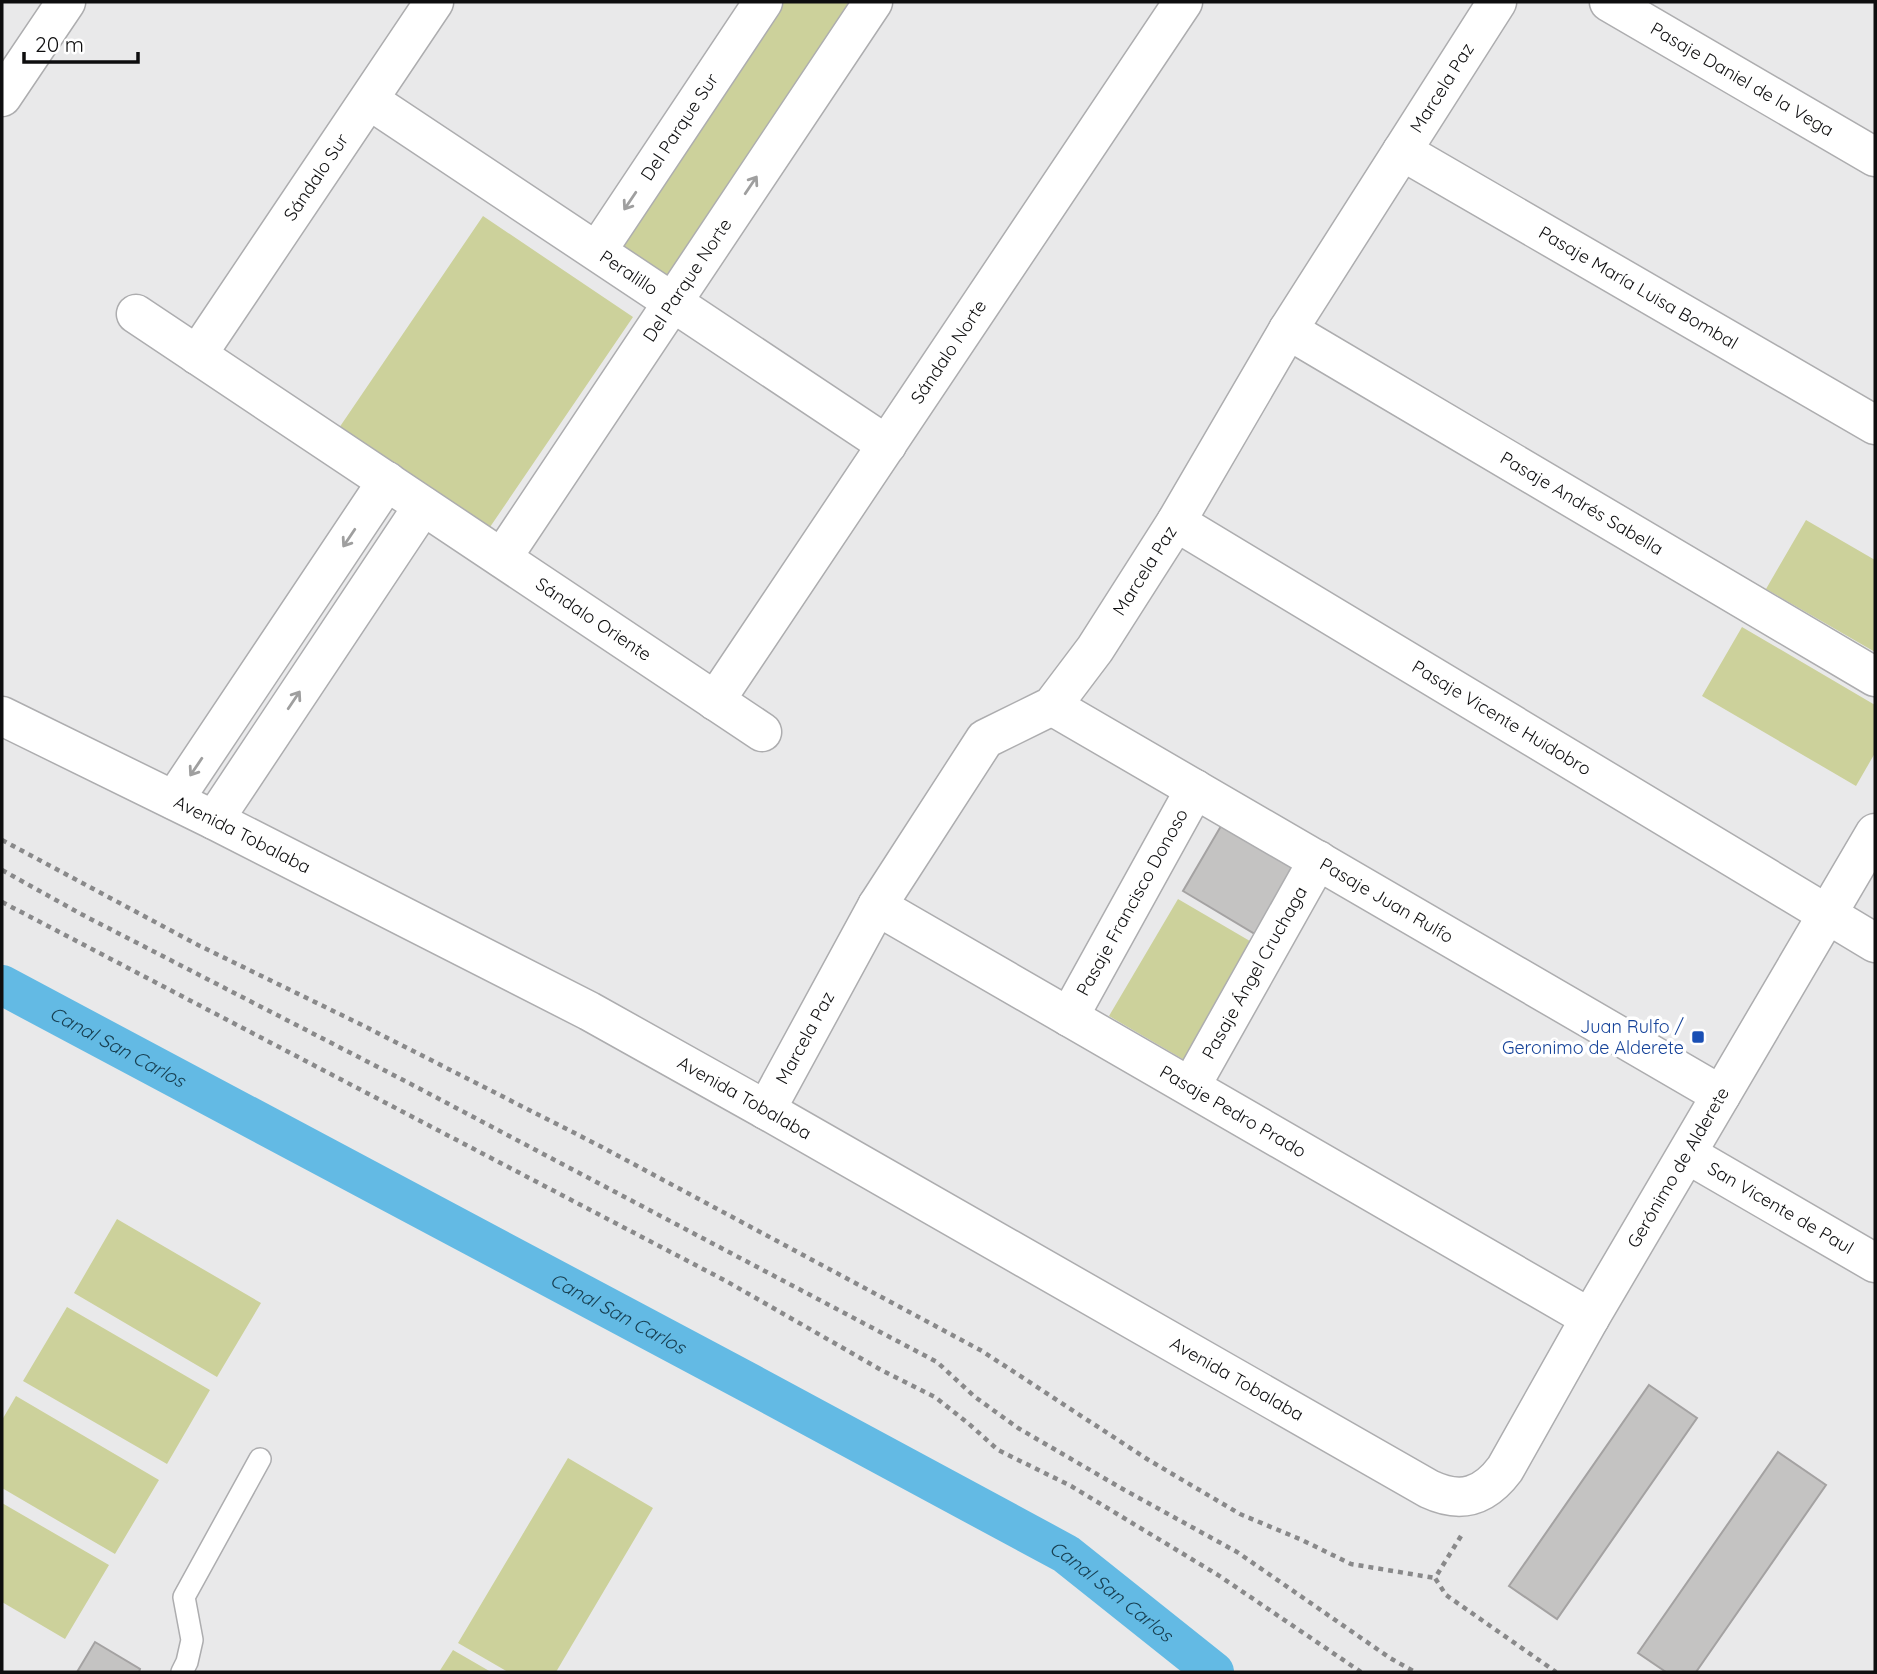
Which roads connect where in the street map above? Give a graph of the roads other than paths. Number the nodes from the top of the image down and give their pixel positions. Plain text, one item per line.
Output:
1 (66, 2) edge
2 (434, 2) edge
3 (763, 2) edge
4 (873, 2) edge
5 (1183, 2) edge
6 (1497, 2) edge
7 (1609, 2) edge
8 (2, 97) edge
9 (369, 100) junction
10 (1402, 151) junction
11 (1875, 157) edge
12 (597, 251) junction
13 (672, 303) junction
14 (136, 314) dead end
15 (1288, 330) junction
16 (197, 355) junction
17 (1875, 425) edge
18 (887, 445) junction
19 (387, 481) junction
20 (423, 506) junction
21 (1176, 522) junction
22 (502, 558) junction
23 (1875, 677) edge
24 (716, 701) junction
25 (1052, 706) junction
26 (2, 716) edge
27 (762, 732) dead end
28 (1195, 789) junction
29 (174, 800) junction
30 (214, 820) junction
31 (1875, 833) edge
32 (1318, 860) junction
33 (877, 906) junction
34 (1827, 914) junction
35 (1875, 943) edge
36 (1069, 1017) junction
37 (1191, 1086) junction
38 (1721, 1095) junction
39 (766, 1110) junction
40 (1687, 1154) junction
41 (1875, 1263) edge
42 (1590, 1318) junction
43 (260, 1459) dead end
44 (1473, 1495) joint
45 (182, 1672) edge

1 - 8 street
2 - 9 street, Sándalo Sur
3 -> 12 street, Del Parque Sur
13 -> 4 street, Del Parque Norte
5 - 18 street, Sándalo Norte
6 - 10 street, Marcela Paz
7 - 11 street, Pasaje Daniel de la Vega
9 - 12 street, Peralillo
9 - 16 street, Sándalo Sur
10 - 15 street, Marcela Paz
10 - 17 street, Pasaje María Luisa Bombal
12 - 13 street, Peralillo
13 - 18 street, Peralillo
13 - 22 street, Del Parque Norte
14 - 16 street, Sándalo Oriente
15 - 21 street, Marcela Paz
15 - 23 street, Pasaje Andrés Sabella
16 - 19 street, Sándalo Oriente
18 - 24 street, Sándalo Norte
19 - 20 street, Sándalo Oriente
19 -> 29 street
20 - 22 street, Sándalo Oriente
30 -> 20 street
21 - 25 street, Marcela Paz
21 - 34 street, Pasaje Vicente Huidobro
22 - 24 street, Sándalo Oriente
24 - 27 street, Sándalo Oriente
25 - 28 street, Pasaje Juan Rulfo
25 - 33 street, Marcela Paz
26 - 29 street, Avenida Tobalaba
28 - 32 street, Pasaje Juan Rulfo
28 - 36 street, Pasaje Francisco Donoso
29 - 30 street, Avenida Tobalaba
30 - 39 street, Avenida Tobalaba
31 - 34 street, Gerónimo de Alderete
32 - 37 street, Pasaje Ángel Cruchaga
32 - 38 street, Pasaje Juan Rulfo
33 - 36 street, Pasaje Pedro Prado
33 - 39 street, Marcela Paz
34 - 35 street, Pasaje Vicente Huidobro
34 - 38 street, Gerónimo de Alderete
36 - 37 street, Pasaje Pedro Prado
37 - 42 street, Pasaje Pedro Prado
38 - 40 street, Gerónimo de Alderete
39 - 44 street, Avenida Tobalaba
40 - 41 street, San Vicente de Paul
40 - 42 street, Gerónimo de Alderete
42 - 44 street, Gerónimo de Alderete
43 - 45 lane

